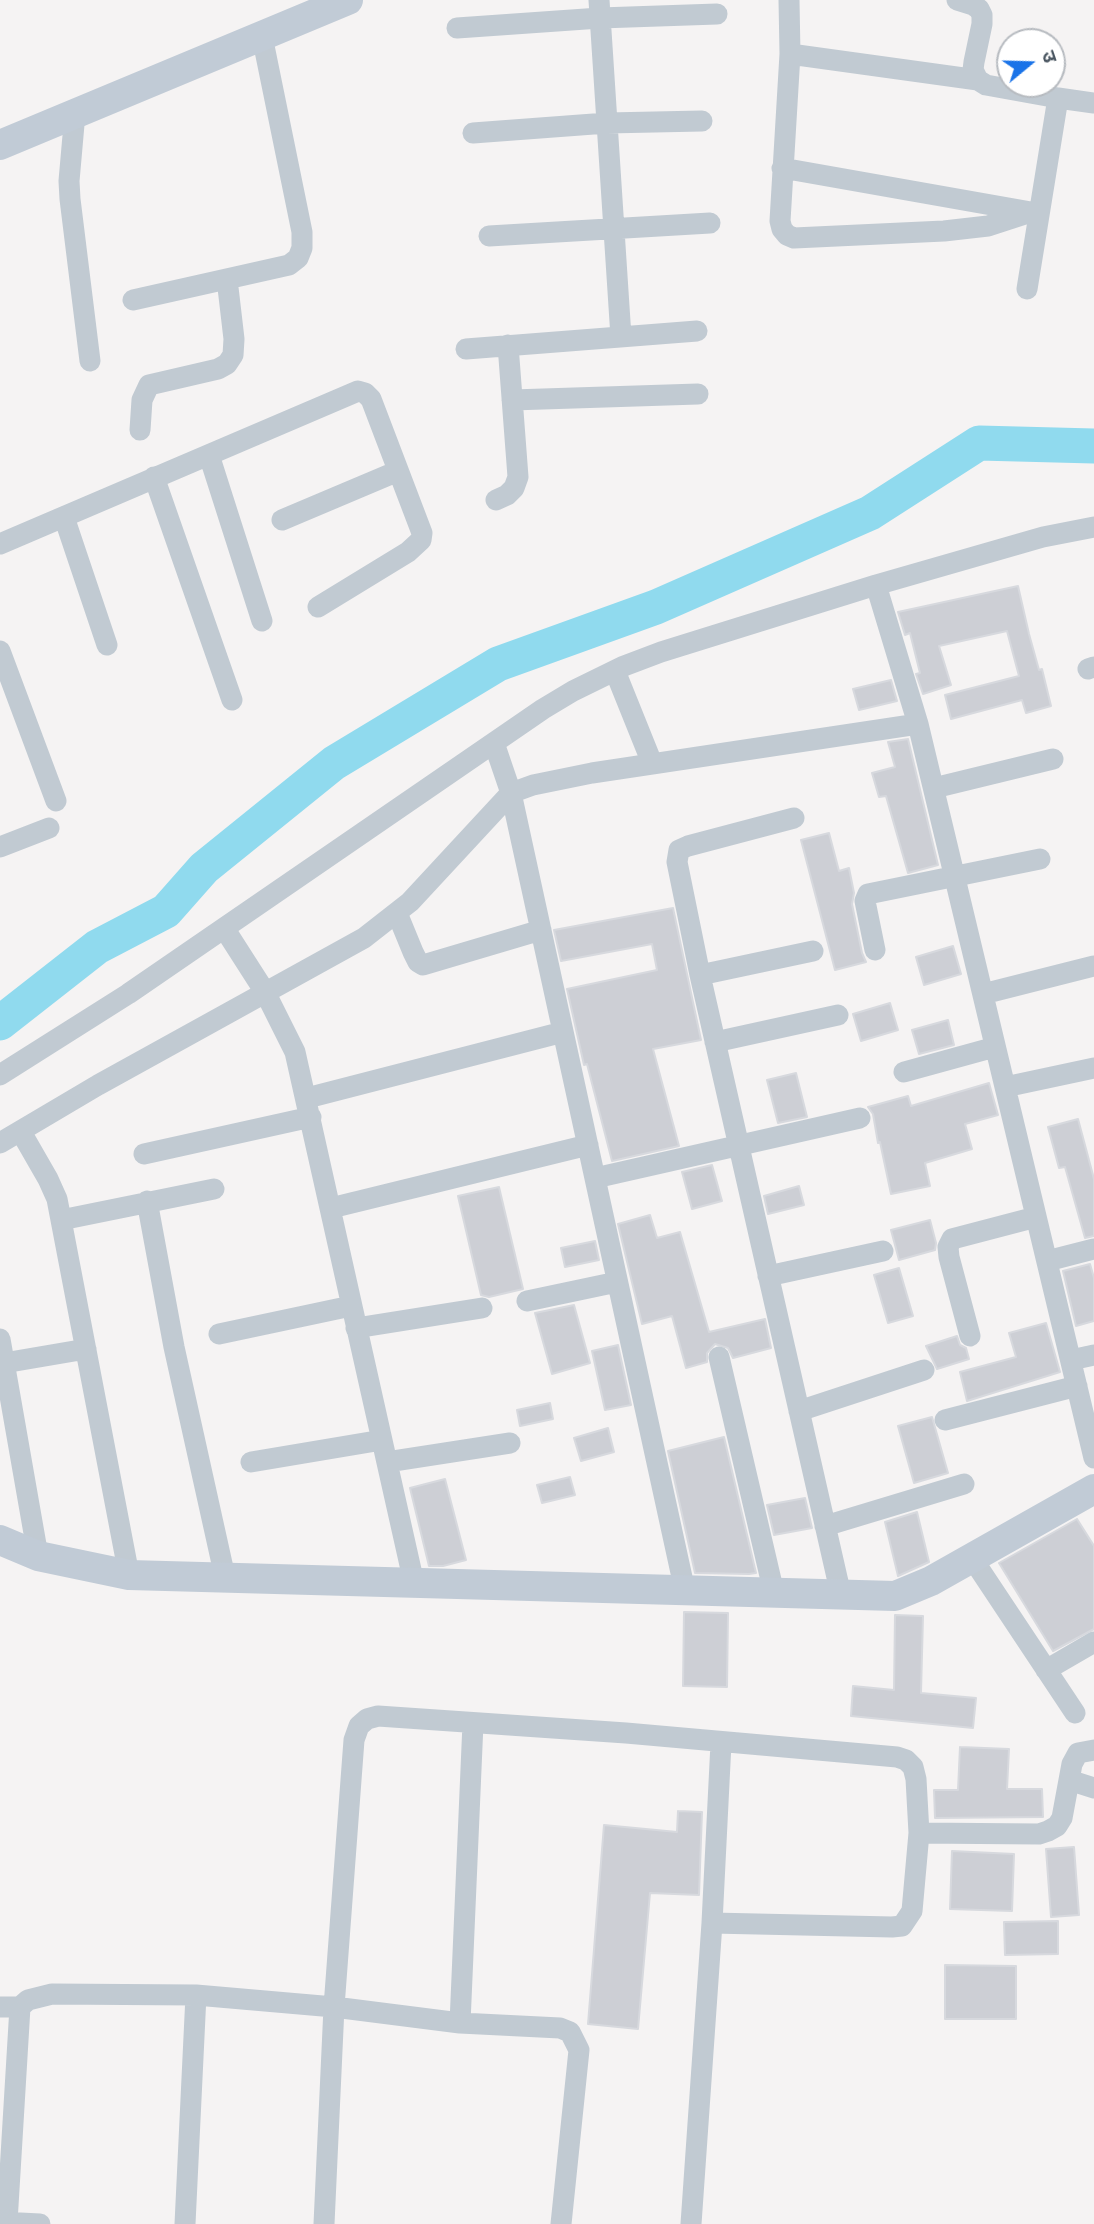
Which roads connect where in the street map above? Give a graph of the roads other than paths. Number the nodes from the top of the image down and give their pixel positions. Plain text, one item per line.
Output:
1 (348, 0) edge
2 (789, 0) edge
3 (957, 0) edge
4 (599, 9) edge
5 (717, 14) dead end
6 (457, 28) dead end
7 (261, 36) junction
8 (790, 54) junction
9 (978, 80) junction
10 (996, 87) edge
11 (1058, 98) joint
12 (1094, 103) edge
13 (75, 113) junction
14 (702, 121) dead end
15 (607, 123) junction
16 (473, 133) dead end
17 (0, 145) edge
18 (782, 168) junction
19 (1036, 212) junction
20 (710, 223) dead end
21 (614, 230) junction
22 (489, 236) dead end
23 (227, 279) junction
24 (1027, 289) dead end
25 (133, 300) dead end
26 (697, 331) dead end
27 (621, 337) junction
28 (508, 345) junction
29 (466, 349) dead end
30 (90, 361) dead end
31 (698, 394) dead end
32 (512, 400) junction
33 (140, 430) dead end
34 (209, 455) junction
35 (398, 471) junction
36 (154, 477) junction
37 (496, 500) dead end
38 (64, 517) junction
39 (282, 520) dead end
40 (1094, 527) edge
41 (0, 544) edge
42 (876, 585) junction
43 (318, 607) dead end
44 (262, 621) dead end
45 (107, 645) dead end
46 (2, 665) edge
47 (615, 671) junction
48 (232, 700) dead end
49 (918, 724) junction
50 (494, 743) junction
51 (1053, 759) dead end
52 (653, 763) junction
53 (934, 788) junction
54 (511, 793) junction
55 (56, 801) dead end
56 (794, 818) dead end
57 (50, 828) dead end
58 (0, 847) edge
59 (1040, 859) dead end
60 (955, 877) junction
61 (397, 913) junction
62 (224, 928) junction
63 (541, 930) junction
64 (875, 950) dead end
65 (813, 951) dead end
66 (1094, 966) edge
67 (700, 975) junction
68 (265, 992) junction
69 (983, 994) junction
70 (838, 1015) dead end
71 (563, 1032) junction
72 (715, 1042) junction
73 (995, 1047) junction
74 (1094, 1068) edge
75 (904, 1072) dead end
76 (0, 1075) edge
77 (1005, 1087) junction
78 (309, 1108) junction
79 (860, 1118) dead end
80 (21, 1132) junction
81 (0, 1143) edge
82 (739, 1144) junction
83 (588, 1145) junction
84 (144, 1154) dead end
85 (595, 1178) junction
86 (214, 1189) dead end
87 (147, 1201) junction
88 (331, 1208) junction
89 (1036, 1217) junction
90 (61, 1220) junction
91 (1094, 1250) edge
92 (883, 1251) dead end
93 (1047, 1261) junction
94 (768, 1276) junction
95 (617, 1282) junction
96 (527, 1301) dead end
97 (351, 1306) junction
98 (482, 1308) dead end
99 (356, 1328) junction
100 (219, 1334) dead end
101 (970, 1336) dead end
102 (0, 1339) edge
103 (86, 1349) junction
104 (1094, 1355) edge
105 (719, 1357) dead end
106 (1071, 1360) junction
107 (4, 1363) junction
108 (924, 1370) dead end
109 (1077, 1386) junction
110 (799, 1410) junction
111 (944, 1420) dead end
112 (382, 1440) junction
113 (510, 1443) dead end
114 (1094, 1458) edge
115 (251, 1462) dead end
116 (387, 1462) junction
117 (964, 1484) dead end
118 (1094, 1489) edge
119 (825, 1526) junction
120 (0, 1540) edge
121 (38, 1556) junction
122 (972, 1558) junction
123 (130, 1575) junction
124 (225, 1577) junction
125 (414, 1583) junction
126 (685, 1591) junction
127 (774, 1593) junction
128 (841, 1595) junction
129 (1094, 1642) edge
130 (1046, 1670) junction
131 (1075, 1713) dead end
132 (473, 1723) junction
133 (721, 1742) junction
134 (1094, 1750) edge
135 (1069, 1780) junction
136 (1094, 1788) edge
137 (919, 1833) junction
138 (712, 1923) junction
139 (196, 1995) junction
140 (10, 2007) edge
141 (334, 2007) junction
142 (460, 2023) junction
143 (3, 2222) edge
144 (40, 2224) edge
145 (185, 2224) edge
146 (324, 2224) edge
147 (561, 2224) edge
148 (691, 2224) edge

1 - 7 street
2 - 8 street
3 - 9 street
4 - 5 street
4 - 6 street
4 - 15 street
7 - 13 street
7 - 23 street
8 - 9 street
8 - 18 street
9 - 10 street
11 - 12 street
11 - 19 street
13 - 17 street
13 - 30 street
14 - 15 street
15 - 16 street
15 - 21 street
18 - 19 street
18 - 19 street
19 - 24 street
20 - 21 street
21 - 22 street
21 - 27 street
23 - 25 street
23 - 33 street
26 - 27 street
27 - 28 street
28 - 29 street
28 - 32 street
31 - 32 street
32 - 37 street
34 - 35 street
34 - 36 street
34 - 44 street
35 - 39 street
35 - 43 street
36 - 38 street
36 - 48 street
38 - 41 street
38 - 45 street
40 - 42 street
42 - 47 street
42 - 49 street
46 - 55 street
47 - 50 street
47 - 52 street
49 - 52 street
49 - 53 street
50 - 54 street
50 - 62 street
51 - 53 street
52 - 54 street
53 - 60 street
54 - 61 street
54 - 63 street
56 - 67 street
57 - 58 street
59 - 60 street
60 - 64 street
60 - 69 street
61 - 63 street
61 - 68 street
62 - 68 street
62 - 76 street
63 - 71 street
65 - 67 street
66 - 69 street
67 - 72 street
68 - 78 street
68 - 80 street
69 - 73 street
70 - 72 street
71 - 78 street
71 - 83 street
72 - 82 street
73 - 75 street
73 - 77 street
74 - 77 street
77 - 89 street
78 - 84 street
78 - 88 street
79 - 82 street
80 - 81 street
80 - 90 street
82 - 85 street
82 - 94 street
83 - 85 street
83 - 88 street
85 - 95 street
86 - 87 street
87 - 90 street
87 - 124 street
88 - 97 street
89 - 93 street
89 - 101 street
90 - 103 street
91 - 93 street
92 - 94 street
93 - 106 street
94 - 110 street
95 - 96 street
95 - 126 street
97 - 99 street
97 - 100 street
98 - 99 street
99 - 112 street
102 - 107 street
103 - 107 street
103 - 123 street
104 - 106 street
105 - 127 street
106 - 109 street
107 - 121 street
108 - 110 street
109 - 111 street
109 - 114 street
110 - 119 street
112 - 115 street
112 - 116 street
113 - 116 street
116 - 125 street
117 - 119 street
118 - 122 street
119 - 128 street
120 - 121 street
121 - 123 street
122 - 128 street
122 - 130 street
123 - 124 street
124 - 125 street
125 - 126 street
126 - 127 street
127 - 128 street
129 - 130 street
130 - 131 street
132 - 133 street
132 - 141 street
132 - 142 street
133 - 137 street
133 - 138 street
134 - 135 street
135 - 136 street
135 - 137 street
137 - 138 street
138 - 148 street
139 - 140 street
139 - 141 street
139 - 145 street
140 - 143 street
141 - 142 street
141 - 146 street
142 - 147 street
143 - 144 street

